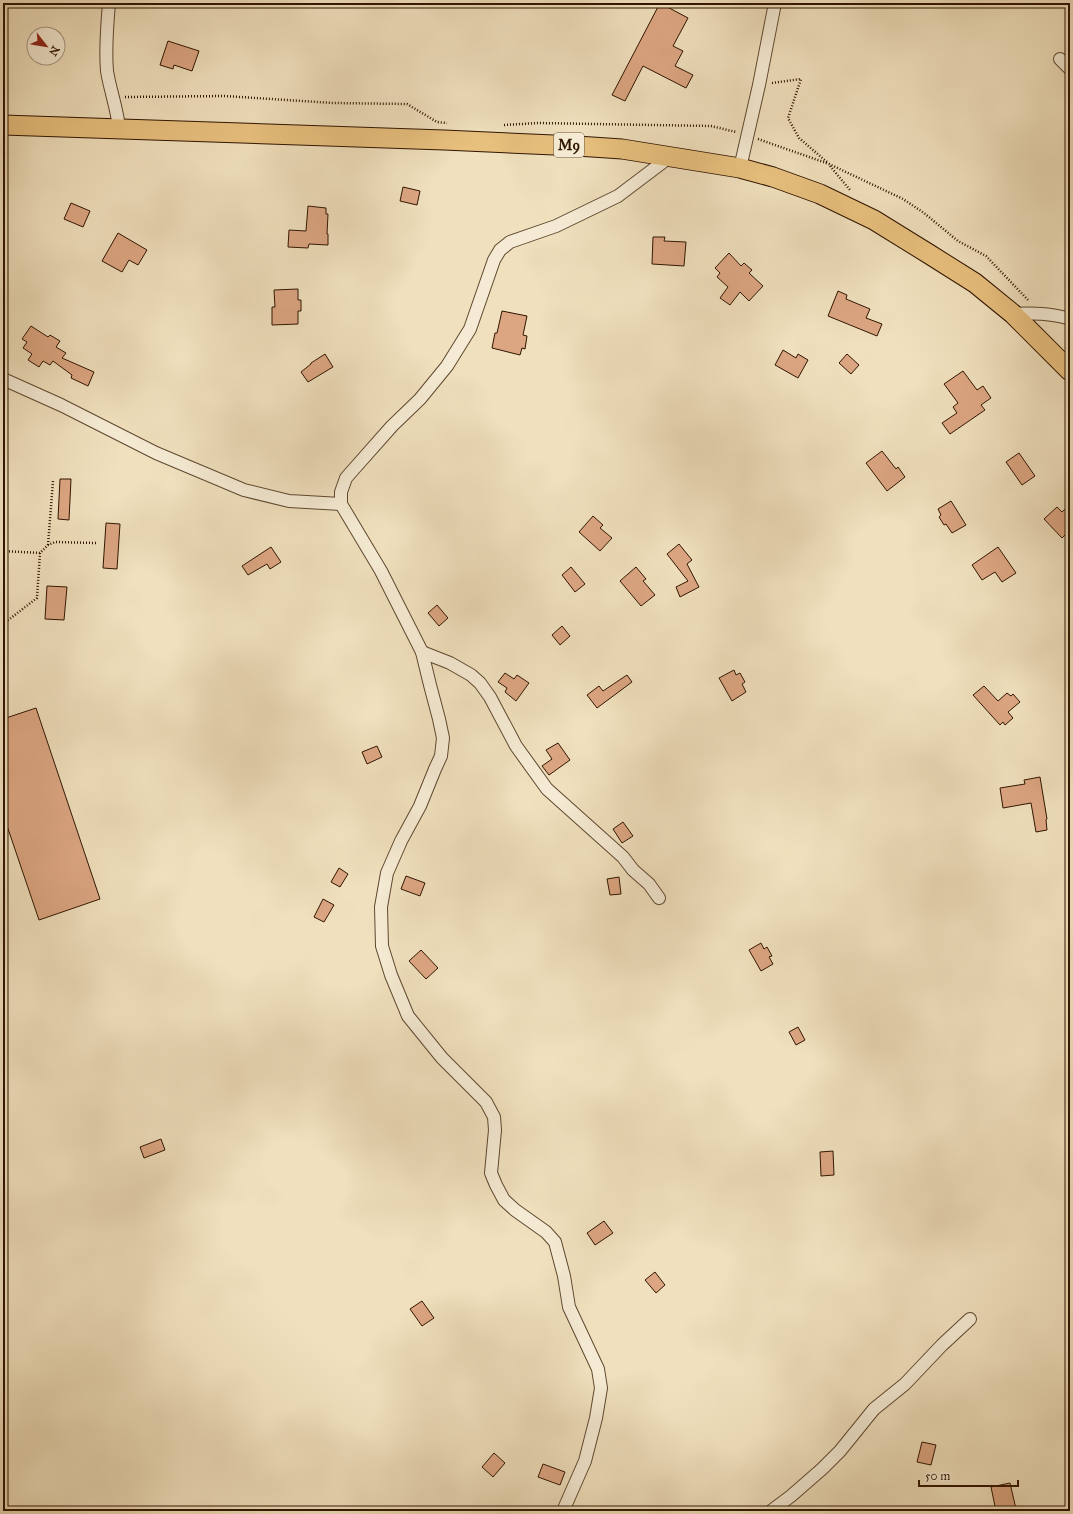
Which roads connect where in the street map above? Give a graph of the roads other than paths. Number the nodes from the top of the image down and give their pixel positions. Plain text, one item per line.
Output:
1 (109, 3) edge
2 (775, 3) edge
3 (1060, 59) dead end
4 (1070, 69) edge
5 (3, 125) edge
6 (119, 128) junction
7 (672, 156) junction
8 (740, 168) junction
9 (1013, 314) junction
10 (1070, 319) edge
11 (1070, 371) edge
12 (3, 379) edge
13 (341, 504) junction
14 (422, 652) junction
15 (659, 898) dead end
16 (970, 1319) dead end
17 (563, 1511) edge
18 (771, 1511) edge

1 - 6 street
2 - 8 street
3 - 4 street
5 - 6 main road, M9
6 - 7 main road, M9
7 - 8 main road, M9
7 - 13 street
8 - 9 main road, M9
9 - 10 street
9 - 11 main road, M9
12 - 13 street
13 - 14 street
14 - 15 street
14 - 17 street
16 - 18 street

